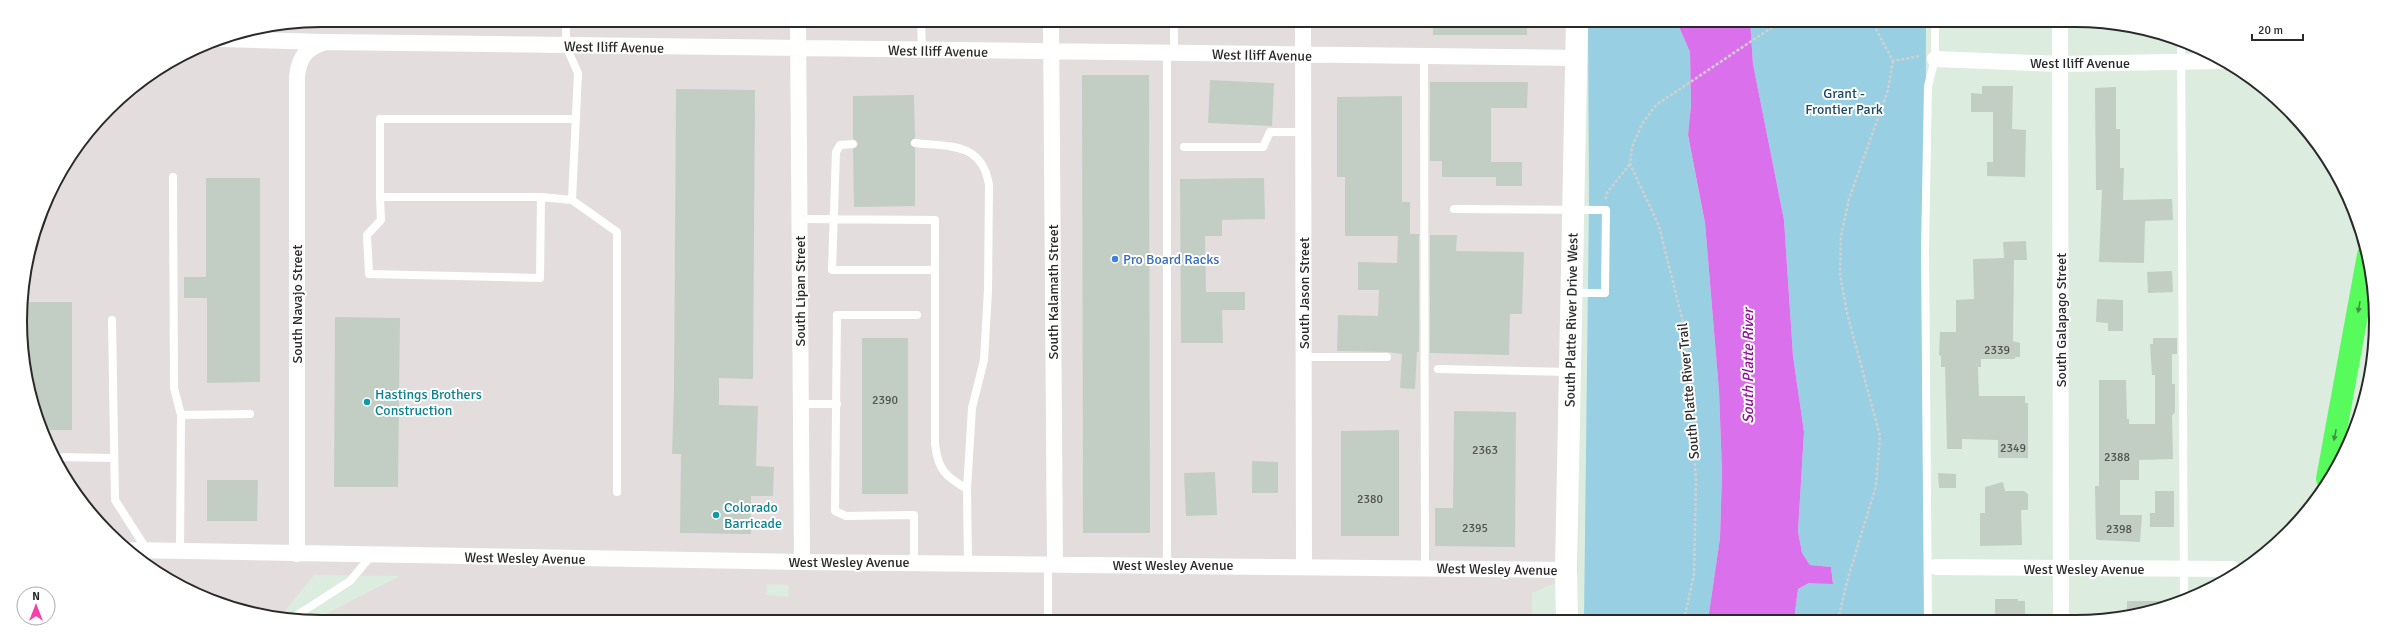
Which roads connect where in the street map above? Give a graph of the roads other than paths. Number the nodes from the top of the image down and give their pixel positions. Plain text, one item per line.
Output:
1 (566, 27) edge
2 (798, 27) edge
3 (922, 27) edge
4 (1051, 27) edge
5 (1173, 27) edge
6 (1303, 27) edge
7 (1577, 27) edge
8 (1935, 27) edge
9 (2060, 27) edge
10 (237, 39) edge
11 (325, 42) junction
12 (566, 46) junction
13 (2181, 47) edge
14 (798, 49) junction
15 (922, 50) junction
16 (1051, 52) junction
17 (1171, 54) junction
18 (303, 55) joint
19 (1303, 56) junction
20 (1424, 57) junction
21 (1577, 58) junction
22 (1935, 59) junction
23 (2213, 61) edge
24 (2181, 62) junction
25 (2060, 64) junction
26 (575, 119) junction
27 (1304, 132) junction
28 (915, 143) dead end
29 (853, 144) dead end
30 (1184, 147) dead end
31 (173, 177) dead end
32 (380, 197) junction
33 (541, 198) junction
34 (572, 200) junction
35 (1454, 209) dead end
36 (1573, 209) junction
37 (799, 219) junction
38 (832, 219) junction
39 (935, 270) junction
40 (2365, 274) edge
41 (1572, 293) junction
42 (917, 315) dead end
43 (112, 320) dead end
44 (1304, 357) junction
45 (1387, 358) dead end
46 (1438, 369) dead end
47 (1570, 372) junction
48 (801, 404) junction
49 (837, 404) junction
50 (250, 414) dead end
51 (181, 415) junction
52 (60, 457) edge
53 (114, 458) junction
54 (2329, 470) edge
55 (967, 489) junction
56 (617, 492) dead end
57 (137, 550) edge
58 (148, 551) junction
59 (180, 552) junction
60 (297, 554) junction
61 (371, 556) junction
62 (802, 562) junction
63 (914, 563) junction
64 (968, 563) junction
65 (1052, 564) junction
66 (1167, 565) junction
67 (1304, 566) junction
68 (1425, 567) junction
69 (1936, 567) dead end
70 (2061, 569) junction
71 (2184, 569) junction
72 (2232, 569) dead end
73 (1566, 570) junction
74 (2184, 594) edge
75 (299, 614) edge
76 (1048, 615) edge
77 (1567, 615) edge
78 (1928, 615) edge
79 (2062, 615) edge

1 - 12 lane
2 - 14 street, South Lipan Street
3 - 15 lane
4 - 16 street, South Kalamath Street
5 - 17 lane
6 - 19 street, South Jason Street
7 - 21 street, South Platte River Drive West
8 - 22 lane
9 - 25 street, South Galapago Street
10 - 11 street
11 - 12 street, West Iliff Avenue
11 - 18 street, West Iliff Avenue
12 - 14 street, West Iliff Avenue
12 - 26 lane
13 - 24 lane
14 - 15 street, West Iliff Avenue
14 - 37 street, South Lipan Street
15 - 16 street, West Iliff Avenue
16 - 17 street, West Iliff Avenue
16 - 65 street, South Kalamath Street
17 - 19 street, West Iliff Avenue
17 - 66 lane
18 - 60 street, South Navajo Street
19 - 20 street, West Iliff Avenue
19 - 27 street, South Jason Street
20 - 21 street, West Iliff Avenue
20 - 68 lane
21 - 36 street, South Platte River Drive West
22 - 25 street, West Iliff Avenue
22 - 78 lane
23 - 24 street, West Iliff Avenue
24 - 25 street, West Iliff Avenue
24 - 71 lane
25 - 70 street, South Galapago Street
26 - 32 lane
26 - 34 lane
27 - 30 lane
27 - 44 street, South Jason Street
28 - 55 lane
29 - 38 lane
31 - 51 lane
32 - 33 lane
32 - 33 lane
33 - 34 lane
34 - 56 lane
35 - 36 lane
36 - 41 street, South Platte River Drive West
36 - 41 lane
37 - 38 lane
37 - 48 street, South Lipan Street
38 - 39 lane
38 - 39 lane
39 - 55 lane
40 -> 54 highway
41 - 47 street, South Platte River Drive West
42 - 49 lane
43 - 53 lane
44 - 45 lane
44 - 67 street, South Jason Street
46 - 47 lane
47 - 73 street, South Platte River Drive West
48 - 49 lane
48 - 62 street, South Lipan Street
49 - 63 lane
50 - 51 lane
51 - 59 lane
52 - 53 lane
53 - 58 lane
55 - 64 lane
57 - 58 street, West Wesley Avenue
58 - 59 street, West Wesley Avenue
59 - 60 street, West Wesley Avenue
60 - 61 street, West Wesley Avenue
61 - 62 street, West Wesley Avenue
61 - 75 lane
62 - 63 street, West Wesley Avenue
63 - 64 street, West Wesley Avenue
64 - 65 street, West Wesley Avenue
65 - 66 street, West Wesley Avenue
65 - 76 lane
66 - 67 street, West Wesley Avenue
67 - 68 street, West Wesley Avenue
68 - 73 street, West Wesley Avenue
69 - 70 street, West Wesley Avenue
70 - 71 street, West Wesley Avenue
70 - 79 street, South Galapago Street
71 - 72 street, West Wesley Avenue
71 - 74 lane
73 - 77 street, South Platte River Drive West

